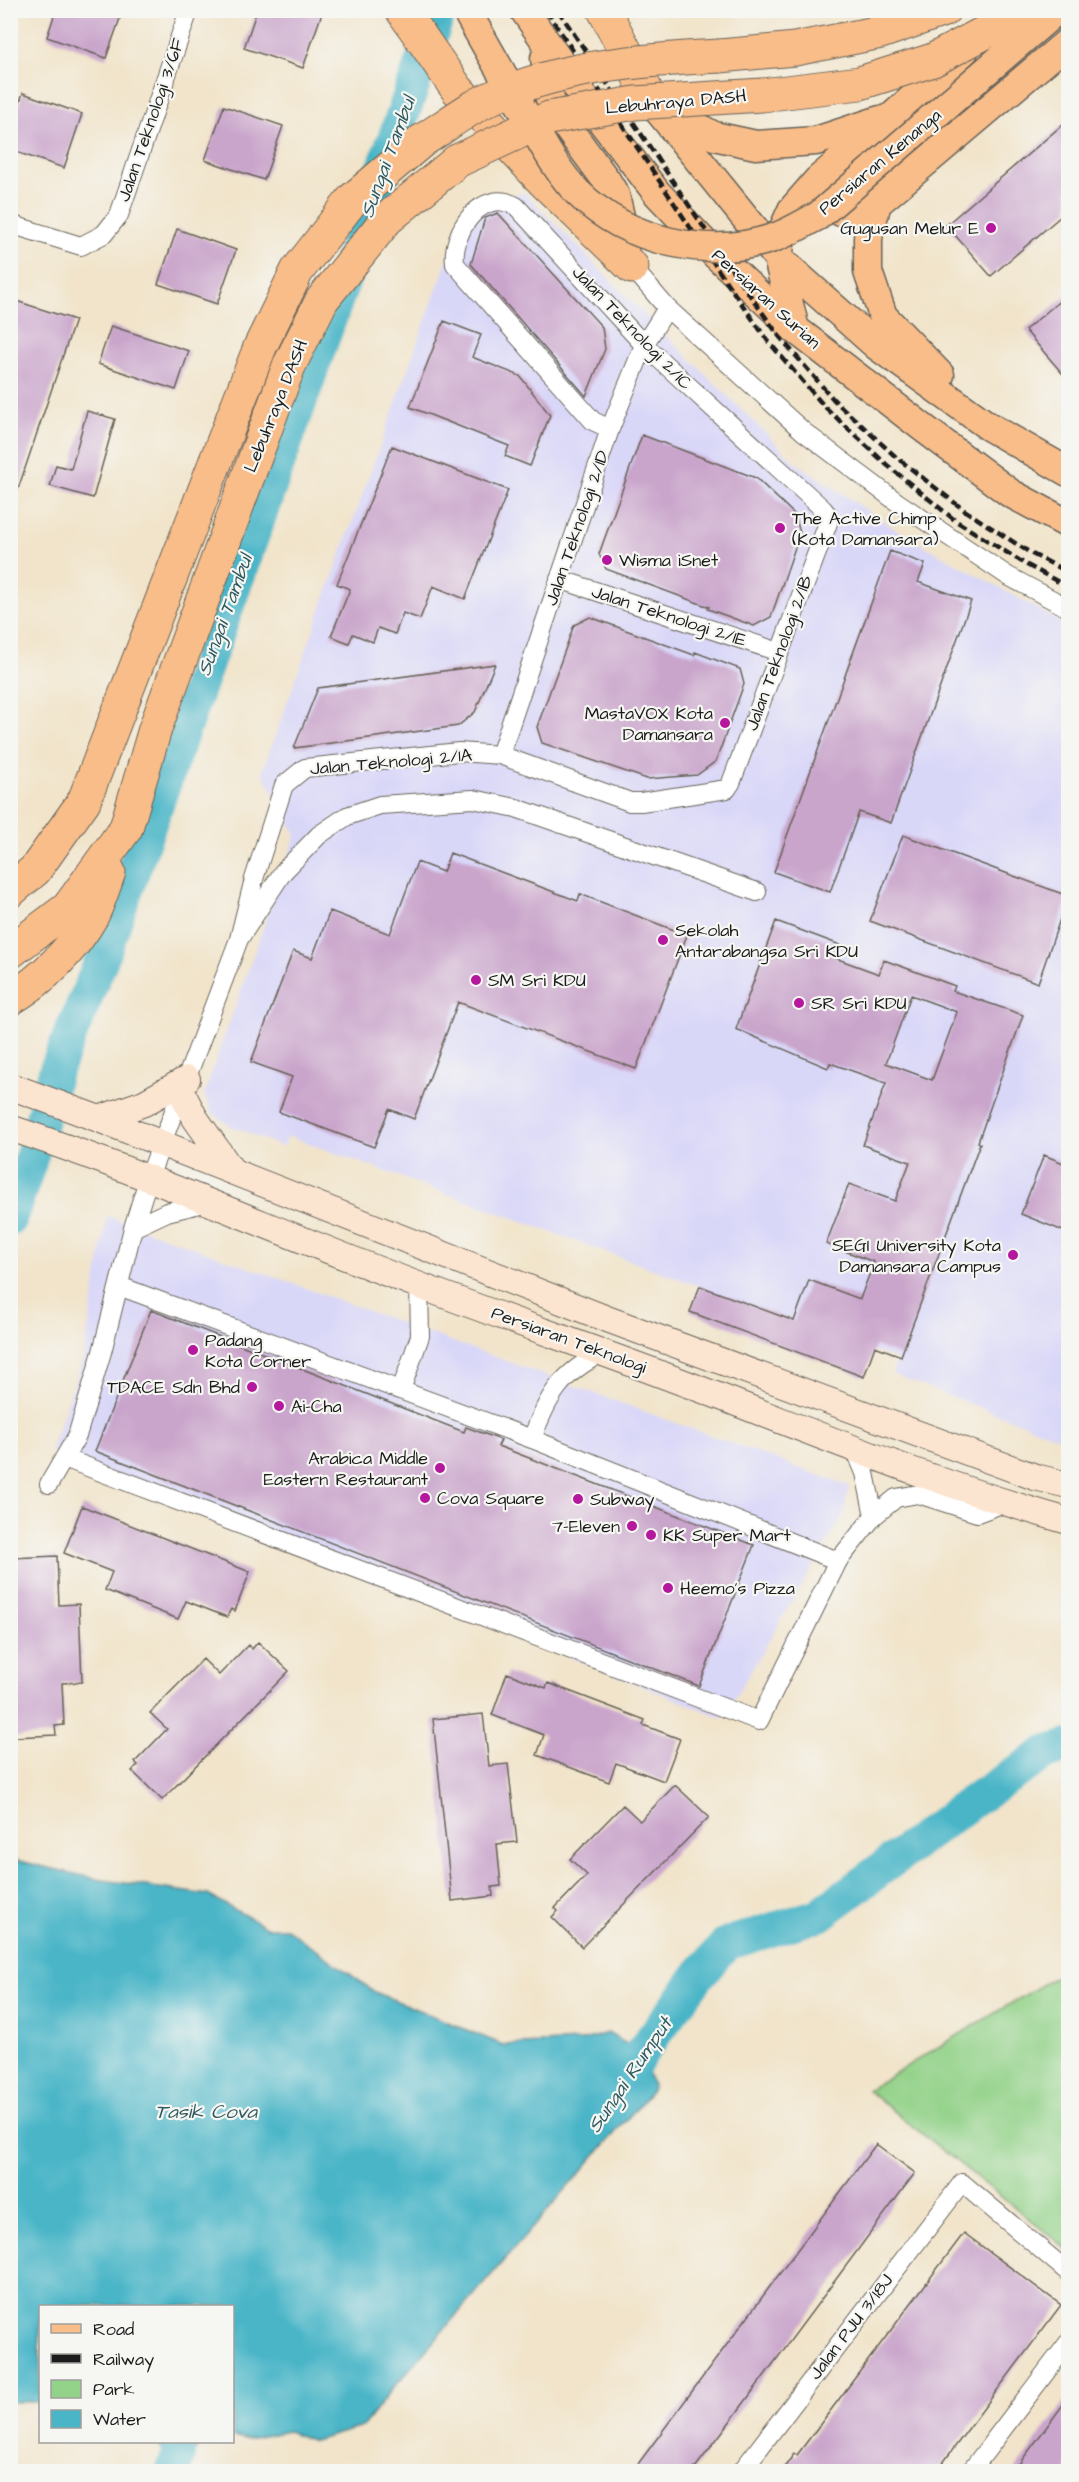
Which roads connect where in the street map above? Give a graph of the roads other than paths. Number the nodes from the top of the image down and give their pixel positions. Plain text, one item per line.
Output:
1 (189, 10) edge
2 (402, 10) edge
3 (466, 10) edge
4 (525, 10) edge
5 (587, 10) edge
6 (604, 10) edge
7 (944, 10) edge
8 (1010, 10) edge
9 (1027, 10) edge
10 (1057, 10) edge
11 (543, 39) junction
12 (1068, 42) edge
13 (652, 102) junction
14 (894, 115) junction
15 (818, 180) junction
16 (877, 203) junction
17 (10, 224) edge
18 (778, 258) junction
19 (632, 267) junction
20 (668, 308) junction
21 (795, 329) junction
22 (644, 345) junction
23 (988, 426) junction
24 (610, 429) junction
25 (1068, 472) edge
26 (828, 515) joint
27 (1068, 524) edge
28 (559, 579) junction
29 (1068, 608) edge
30 (779, 652) junction
31 (500, 755) junction
32 (727, 789) joint
33 (126, 828) junction
34 (10, 891) edge
35 (757, 892) dead end
36 (238, 939) junction
37 (10, 952) edge
38 (10, 999) edge
39 (184, 1086) junction
40 (20, 1089) edge
41 (91, 1116) junction
42 (13, 1129) edge
43 (162, 1143) junction
44 (232, 1171) junction
45 (148, 1180) junction
46 (208, 1202) junction
47 (133, 1228) junction
48 (119, 1286) junction
49 (419, 1286) junction
50 (604, 1352) junction
51 (401, 1390) junction
52 (532, 1438) junction
53 (855, 1449) junction
54 (64, 1458) junction
55 (49, 1484) dead end
56 (1068, 1485) edge
57 (1004, 1503) junction
58 (874, 1516) junction
59 (1068, 1521) edge
60 (838, 1561) junction
61 (1068, 2272) edge
62 (1068, 2343) edge
63 (741, 2472) edge
64 (969, 2472) edge

1 - 17 street, Jalan Teknologi 3/6F
2 - 19 highway
3 - 10 main road, Persiaran Kenanga, bridge
4 - 11 main road, Persiaran Surian
5 - 13 main road
6 - 13 highway
7 - 34 highway, Lebuhraya DASH, bridge
8 - 14 main road
9 - 33 highway, Lebuhraya DASH, bridge
11 - 19 main road
11 - 21 main road, Persiaran Surian
12 - 16 main road
13 - 14 main road
13 - 18 main road
14 - 15 main road
15 - 16 main road
15 - 18 main road
16 - 23 main road
18 - 21 main road
18 - 23 main road
19 - 20 street
20 - 22 street, Jalan Teknologi 2/1D
20 - 29 street
21 - 27 main road, Persiaran Surian
22 - 24 street, Jalan Teknologi 2/1D
22 - 24 street, Jalan Teknologi 2/1C
22 - 26 street, Jalan Teknologi 2/1C
23 - 25 main road
24 - 28 street, Jalan Teknologi 2/1D
26 - 30 street, Jalan Teknologi 2/1B
28 - 30 street, Jalan Teknologi 2/1E
28 - 31 street, Jalan Teknologi 2/1D
30 - 32 street, Jalan Teknologi 2/1B
31 - 32 street, Jalan Teknologi 2/1A
31 - 36 street, Jalan Teknologi 2/1A
33 - 37 highway, Lebuhraya DASH
33 - 38 highway
35 - 36 street
36 - 39 street
39 - 41 street
39 - 43 street
39 - 44 street
40 - 41 street, Persiaran Teknologi
41 - 43 street, Persiaran Teknologi
42 - 45 street, Persiaran Teknologi
43 - 44 street, Persiaran Teknologi
43 - 45 street
44 - 56 street, Persiaran Teknologi
45 - 46 street, Persiaran Teknologi
45 - 47 street
46 - 47 street
46 - 49 street, Persiaran Teknologi
47 - 48 street
48 - 51 street
48 - 54 street
49 - 50 street, Persiaran Teknologi
49 - 51 street
50 - 52 street
50 - 53 street, Persiaran Teknologi
51 - 52 street
52 - 60 street
53 - 57 street, Persiaran Teknologi
53 - 58 street
54 - 55 street
54 - 60 street
57 - 58 street
57 - 59 street, Persiaran Teknologi
58 - 60 street
61 - 63 street, Jalan PJU 3/18J
62 - 64 street

